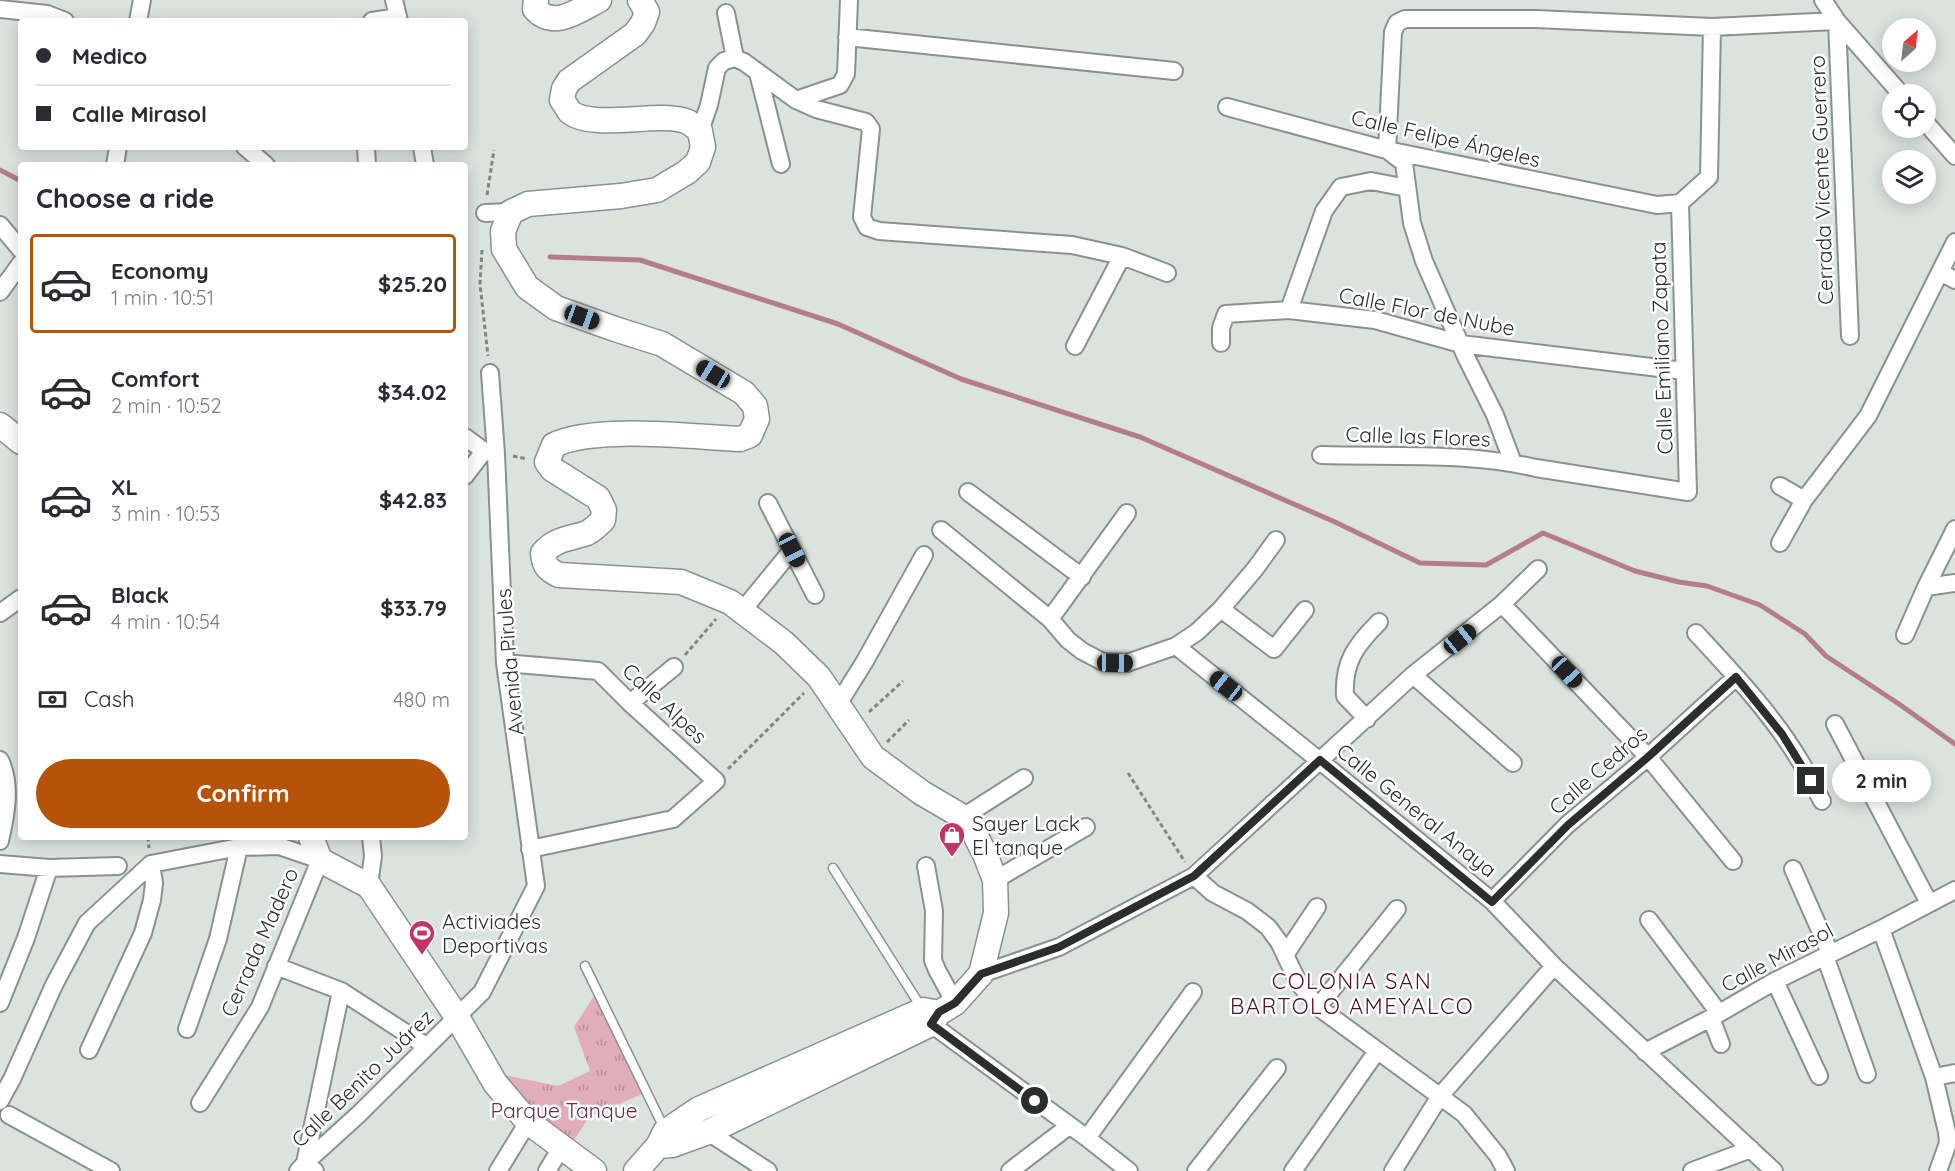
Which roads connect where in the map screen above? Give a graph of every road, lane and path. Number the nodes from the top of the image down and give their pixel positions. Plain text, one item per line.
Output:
1 (142, 0) edge
2 (394, 0) edge
3 (536, 0) edge
4 (599, 0) edge
5 (640, 0) edge
6 (849, 0) edge
7 (1823, 0) edge
8 (48, 7) edge
9 (0, 9) edge
10 (726, 13) dead end
11 (62, 18) edge
12 (139, 18) edge
13 (398, 18) edge
14 (1837, 21) junction
15 (1712, 27) junction
16 (847, 37) junction
17 (735, 58) junction
18 (1174, 71) dead end
19 (758, 73) junction
20 (1892, 84) edge
21 (796, 100) junction
22 (1227, 107) dead end
23 (700, 131) junction
24 (1936, 134) edge
25 (248, 150) edge
26 (494, 150) dead end
27 (1387, 150) junction
28 (1955, 156) edge
29 (262, 162) edge
30 (781, 164) dead end
31 (1407, 188) junction
32 (1680, 203) junction
33 (511, 212) junction
34 (484, 213) joint
35 (0, 225) edge
36 (1955, 242) edge
37 (18, 246) edge
38 (1122, 256) junction
39 (18, 267) edge
40 (1167, 273) dead end
41 (1948, 276) edge
42 (480, 284) dead end
43 (0, 292) edge
44 (1289, 310) junction
45 (1850, 336) dead end
46 (1221, 343) dead end
47 (1461, 344) junction
48 (1075, 346) dead end
49 (1684, 371) junction
50 (490, 373) joint
51 (0, 425) edge
52 (468, 439) edge
53 (18, 440) edge
54 (490, 452) junction
55 (1321, 455) dead end
56 (547, 462) junction
57 (1513, 463) junction
58 (468, 473) edge
59 (1780, 486) dead end
60 (968, 492) dead end
61 (1688, 492) joint
62 (1804, 500) junction
63 (768, 503) dead end
64 (1127, 513) dead end
65 (1955, 529) edge
66 (941, 530) dead end
67 (1276, 540) dead end
68 (1780, 543) dead end
69 (792, 550) junction
70 (924, 555) dead end
71 (1538, 569) dead end
72 (1082, 577) junction
73 (1955, 583) edge
74 (1926, 587) junction
75 (815, 595) dead end
76 (18, 600) edge
77 (1502, 604) junction
78 (736, 607) junction
79 (1221, 609) junction
80 (1305, 610) dead end
81 (0, 613) edge
82 (1050, 619) junction
83 (1379, 622) dead end
84 (1696, 633) dead end
85 (1905, 635) dead end
86 (1176, 646) junction
87 (505, 663) junction
88 (674, 667) joint
89 (1413, 675) junction
90 (819, 677) junction
91 (1736, 677) junction
92 (903, 681) dead end
93 (630, 703) junction
94 (837, 706) junction
95 (1367, 719) junction
96 (909, 720) dead end
97 (1835, 724) dead end
98 (852, 728) junction
99 (873, 757) junction
100 (1648, 757) junction
101 (0, 760) edge
102 (1320, 760) junction
103 (1513, 763) dead end
104 (1128, 773) dead end
105 (1024, 778) dead end
106 (716, 781) junction
107 (1822, 801) dead end
108 (966, 815) junction
109 (1086, 827) dead end
110 (312, 840) edge
111 (371, 840) edge
112 (0, 841) edge
113 (239, 847) junction
114 (530, 849) junction
115 (320, 860) junction
116 (1733, 861) dead end
117 (0, 864) edge
118 (151, 864) junction
119 (118, 866) dead end
120 (926, 866) dead end
121 (49, 868) junction
122 (833, 868) dead end
123 (1793, 869) dead end
124 (1194, 876) junction
125 (995, 880) junction
126 (369, 886) junction
127 (1955, 890) edge
128 (1492, 902) junction
129 (1929, 903) junction
130 (1317, 907) dead end
131 (1397, 909) dead end
132 (1649, 920) dead end
133 (1881, 929) junction
134 (1285, 955) junction
135 (1827, 955) junction
136 (276, 966) junction
137 (585, 966) dead end
138 (1554, 966) junction
139 (981, 974) junction
140 (1775, 981) junction
141 (341, 992) junction
142 (1193, 992) dead end
143 (0, 1003) edge
144 (1318, 1007) junction
145 (937, 1012) junction
146 (1715, 1016) junction
147 (457, 1017) junction
148 (188, 1029) dead end
149 (1721, 1044) dead end
150 (426, 1046) junction
151 (89, 1050) dead end
152 (1377, 1051) junction
153 (1645, 1052) junction
154 (1277, 1068) dead end
155 (1955, 1073) edge
156 (1868, 1074) dead end
157 (1819, 1077) dead end
158 (1934, 1077) junction
159 (1440, 1096) junction
160 (200, 1103) dead end
161 (4, 1108) edge
162 (528, 1122) junction
163 (1069, 1126) junction
164 (708, 1132) junction
165 (1087, 1138) junction
166 (662, 1139) junction
167 (561, 1148) junction
168 (1751, 1149) junction
169 (306, 1168) edge
170 (111, 1171) edge
171 (498, 1171) edge
172 (547, 1171) edge
173 (594, 1171) edge
174 (636, 1171) edge
175 (768, 1171) edge
176 (1010, 1171) edge
177 (1129, 1171) edge
178 (1196, 1171) edge
179 (1293, 1171) edge
180 (1393, 1171) edge
181 (1506, 1171) edge
182 (1692, 1171) edge
183 (1774, 1171) edge
184 (1938, 1171) edge

1 - 12 street
2 - 13 street
3 - 4 street
5 - 23 street
6 - 16 street
7 - 14 street
8 - 9 street
8 - 11 street
10 - 17 street
14 - 15 street
14 - 20 street
14 - 45 street, Cerrada Vicente Guerrero
15 - 27 street
15 - 32 street
16 - 18 street
16 - 21 street
17 - 19 street
17 - 23 street
19 - 21 street
19 - 30 street
21 - 38 street
22 - 27 street, Calle Felipe Ángeles
23 - 33 street
24 - 28 street
25 - 29 street
26 - 34 path
27 - 31 street
27 - 32 street, Calle Felipe Ángeles
31 - 44 street
31 - 47 street
32 - 49 street, Calle Emiliano Zapata
33 - 34 street
33 - 56 street
35 - 37 street
36 - 41 street
38 - 40 street
38 - 48 street
39 - 43 street
41 - 62 street
42 - 50 path
44 - 46 street, Calle Flor de Nube
44 - 47 street, Calle Flor de Nube
47 - 49 street, Calle Flor de Nube
47 - 57 street
49 - 61 street, Calle Emiliano Zapata
50 - 54 street, Avenida Pirules
51 - 53 street
52 - 54 street
54 - 56 path
54 - 58 street
54 - 87 street, Avenida Pirules
55 - 57 street, Calle las Flores
56 - 78 street
57 - 61 street, Calle las Flores
59 - 62 street
60 - 72 street
62 - 68 street
63 - 69 street
64 - 72 street
65 - 74 street
66 - 82 street
67 - 79 street
69 - 75 street
69 - 78 street
70 - 94 street
71 - 77 street
72 - 82 street
73 - 74 street
74 - 85 street
76 - 81 street
77 - 89 street
77 - 100 street
78 - 88 path
78 - 90 street
79 - 80 street
79 - 86 street
82 - 86 street
83 - 95 street
84 - 91 street
86 - 102 street, Calle General Anaya
87 - 93 street, Calle Alpes
87 - 114 street, Avenida Pirules
88 - 93 street
89 - 95 street
89 - 103 street
90 - 94 street
90 - 106 path
91 - 100 street, Calle Cedros
91 - 107 street
92 - 98 path
93 - 106 street, Calle Alpes
94 - 98 street
95 - 102 street
96 - 99 path
97 - 129 street
98 - 99 street
99 - 108 street
100 - 116 street
100 - 128 street, Calle Cedros
101 - 112 street
102 - 124 street
102 - 128 street, Calle General Anaya
104 - 124 path
105 - 108 street
106 - 114 street
108 - 125 street
109 - 125 street
110 - 115 street
111 - 126 street
113 - 115 street
113 - 118 street
113 - 148 street
114 - 147 street, Avenida Pirules
115 - 126 street
115 - 136 street, Cerrada Madero
117 - 121 street
118 - 151 street
118 - 161 street
119 - 121 street
120 - 145 street
121 - 143 street
122 - 145 lane
123 - 135 street
124 - 134 street
124 - 139 street
125 - 139 street
126 - 147 street
127 - 129 street, Calle Mirasol
128 - 138 street, Calle General Anaya
129 - 133 street, Calle Mirasol
130 - 134 street
131 - 144 street
132 - 146 street
133 - 135 street, Calle Mirasol
133 - 158 street
134 - 144 street
135 - 140 street, Calle Mirasol
135 - 156 street
136 - 141 street
136 - 160 street, Cerrada Madero
137 - 166 lane
138 - 153 street, Calle General Anaya
138 - 159 street
139 - 145 street
140 - 146 street, Calle Mirasol
140 - 157 street
141 - 150 street
141 - 169 street
142 - 165 street
144 - 152 street
145 - 163 street
145 - 164 street
145 - 166 street
146 - 149 street
146 - 153 street, Calle Mirasol
147 - 150 street, Calle Benito Juárez
147 - 162 street
150 - 169 street, Calle Benito Juárez
152 - 159 street
152 - 179 street
153 - 168 street, Calle General Anaya
154 - 178 street
155 - 158 street
158 - 184 street
159 - 180 street
159 - 181 street
161 - 170 street
162 - 167 street
162 - 171 street
163 - 165 street
163 - 176 street
164 - 166 street
164 - 175 street
165 - 177 street
166 - 174 street
167 - 172 street
167 - 173 street
168 - 182 street
168 - 183 street, Calle General Anaya

